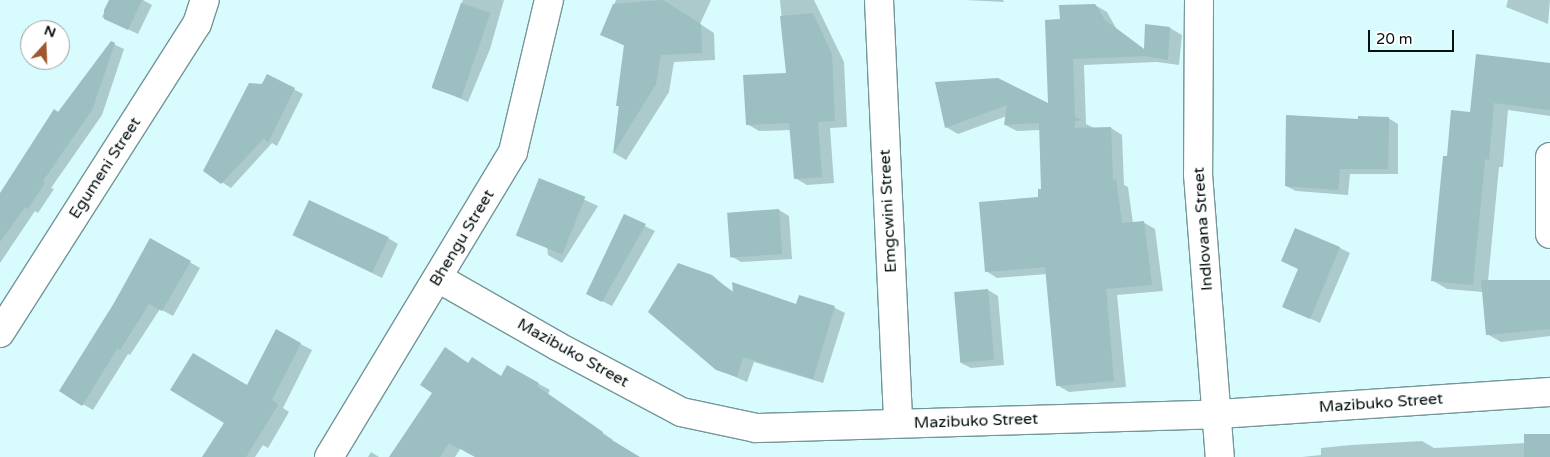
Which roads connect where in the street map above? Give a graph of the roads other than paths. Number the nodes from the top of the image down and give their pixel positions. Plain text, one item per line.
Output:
1 (205, 0) edge
2 (549, 0) edge
3 (879, 0) edge
4 (1199, 0) edge
5 (1550, 157) edge
6 (1550, 234) edge
7 (438, 278) junction
8 (0, 333) edge
9 (1550, 392) edge
10 (1218, 414) junction
11 (898, 423) junction
12 (329, 457) edge
13 (1220, 457) edge

1 - 8 street, Egumeni Street
2 - 7 street, Bhengu Street
3 - 11 street, Emgcwini Street
4 - 10 street, Indlovana Street
5 - 6 street
7 - 11 street, Mazibuko Street
7 - 12 street, Bhengu Street
9 - 10 street, Mazibuko Street
10 - 11 street, Mazibuko Street
10 - 13 street, Indlovana Street

